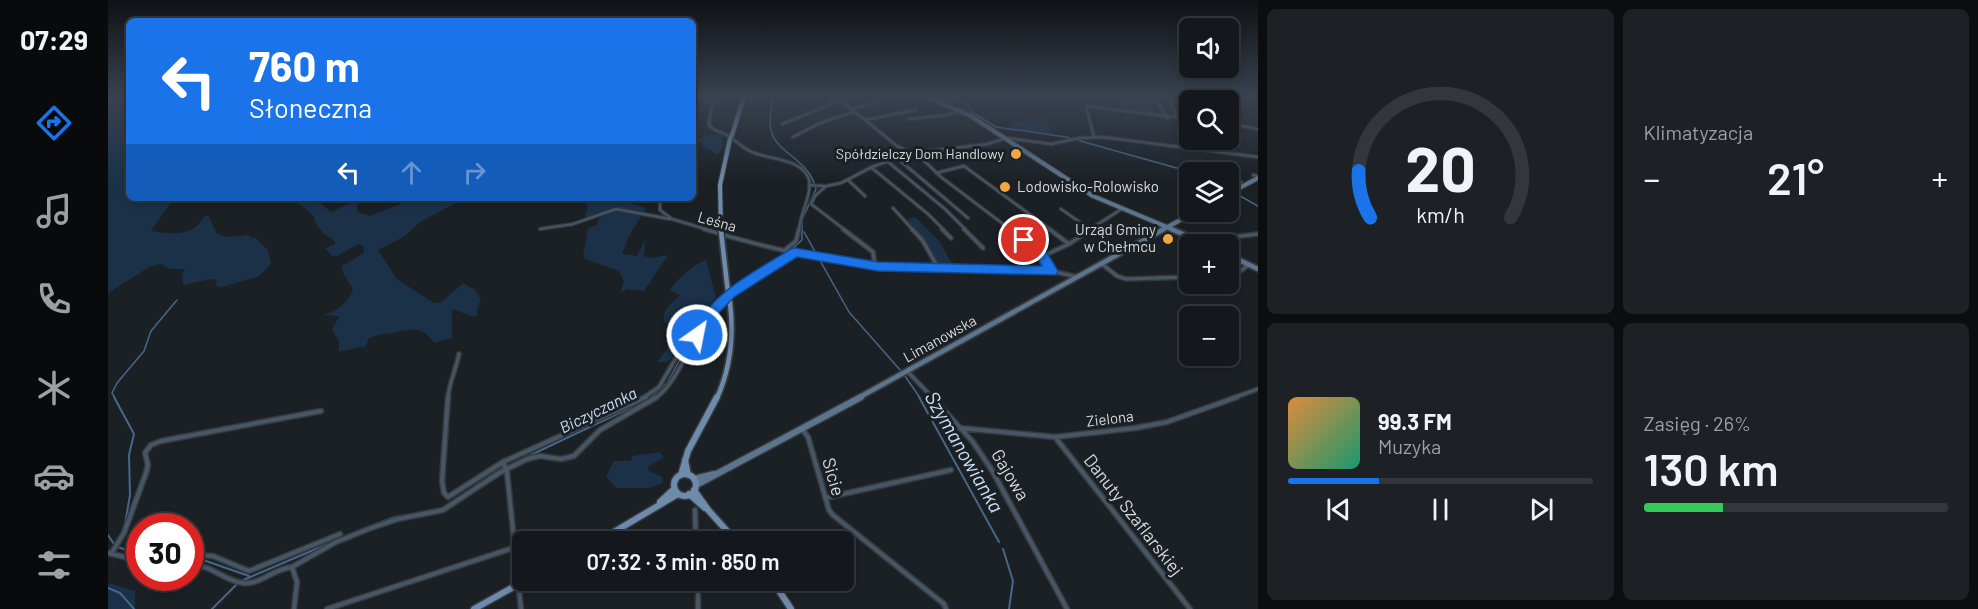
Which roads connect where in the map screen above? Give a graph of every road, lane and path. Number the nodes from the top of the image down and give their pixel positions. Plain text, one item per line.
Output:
1 (709, 125) edge
2 (735, 125) edge
3 (815, 125) edge
4 (872, 125) edge
5 (985, 125) edge
6 (1091, 125) edge
7 (1240, 125) edge
8 (1258, 129) edge
9 (1094, 136) junction
10 (793, 137) dead end
11 (1006, 138) junction
12 (1230, 150) edge
13 (913, 152) junction
14 (1232, 152) junction
15 (1258, 157) edge
16 (897, 158) junction
17 (887, 161) junction
18 (872, 167) junction
19 (936, 172) junction
20 (1256, 176) edge
21 (848, 180) junction
22 (810, 185) junction
23 (826, 186) junction
24 (1239, 188) edge
25 (865, 196) dead end
26 (662, 201) edge
27 (892, 208) dead end
28 (1123, 208) junction
29 (1061, 209) dead end
30 (968, 218) dead end
31 (672, 219) junction
32 (1179, 220) edge
33 (1168, 226) junction
34 (540, 229) dead end
35 (1091, 230) junction
36 (1185, 234) edge
37 (1258, 234) edge
38 (1239, 236) edge
39 (951, 238) dead end
40 (1069, 244) junction
41 (983, 248) dead end
42 (786, 249) junction
43 (794, 252) junction
44 (1043, 256) junction
45 (1239, 260) edge
46 (1102, 264) junction
47 (1248, 265) junction
48 (875, 266) junction
49 (937, 266) junction
50 (1258, 269) edge
51 (1051, 271) junction
52 (1239, 271) edge
53 (1078, 277) junction
54 (1179, 277) edge
55 (693, 329) dead end
56 (459, 354) dead end
57 (907, 371) junction
58 (1258, 389) edge
59 (321, 411) dead end
60 (960, 428) junction
61 (802, 429) junction
62 (1055, 437) junction
63 (503, 462) junction
64 (507, 468) junction
65 (951, 470) dead end
66 (685, 475) junction
67 (693, 487) junction
68 (676, 491) junction
69 (825, 498) junction
70 (695, 510) dead end
71 (514, 531) edge
72 (616, 531) edge
73 (696, 531) edge
74 (727, 531) edge
75 (340, 534) dead end
76 (512, 548) edge
77 (109, 554) edge
78 (205, 554) joint
79 (204, 557) edge
80 (126, 558) edge
81 (293, 561) junction
82 (204, 564) edge
83 (512, 588) edge
84 (522, 591) edge
85 (698, 591) edge
86 (779, 591) edge
87 (294, 609) edge
88 (327, 609) edge
89 (474, 609) edge
90 (521, 609) edge
91 (698, 609) edge
92 (791, 609) edge
93 (946, 609) edge
94 (1067, 609) edge
95 (1191, 609) edge

1 - 22 street
2 - 66 main road, bridge
3 - 10 street
4 - 13 street
5 - 11 main road
6 - 9 street
7 - 8 street
9 - 11 street
9 - 14 street
11 - 13 street
11 - 28 main road
12 - 14 street
13 - 16 street
13 - 19 street
14 - 15 street
16 - 17 street
16 - 30 street
17 - 18 street
17 - 41 street
18 - 21 street
18 - 39 street
19 - 40 street
19 - 44 street
20 - 24 main road
21 - 23 street
21 - 25 street
22 - 23 street
22 - 42 street
23 - 48 street
26 - 31 street
27 - 49 street
28 - 33 main road
28 - 35 street
29 - 35 street
31 - 34 street, Leśna
31 - 42 street, Leśna
32 - 33 main road, Limanowska
33 - 36 main road
33 - 46 main road, Limanowska
35 - 40 street
37 - 38 street
40 - 44 street
42 - 43 street, Leśna
43 - 48 street, Leśna
43 - 64 street
44 - 51 street
45 - 47 main road
46 - 53 main road, Limanowska
46 - 54 street
47 - 50 main road
47 - 52 street
48 - 49 street, Leśna
49 - 51 street, Leśna
51 - 53 street, Leśna
53 - 57 main road, Limanowska
55 - 63 street
56 - 63 street
57 - 60 street, Gajowa
57 - 61 main road, Limanowska
58 - 62 street, Zielona
59 - 77 street
60 - 62 street, Zielona
60 - 94 street, Gajowa
61 - 67 main road, Limanowska
61 - 69 street, Sicie
62 - 95 street, Danuty Szaflarskiej
63 - 64 street
64 - 71 street
64 - 81 street
65 - 69 street
66 - 67 main road
66 - 68 main road
67 - 68 main road
67 - 74 main road
68 - 72 main road
69 - 93 street, Sicie
70 - 73 street
75 - 81 street
76 - 88 street
77 - 80 street
78 - 79 street
78 - 81 street
81 - 82 street
81 - 87 street
83 - 89 main road
84 - 90 street
85 - 91 street
86 - 92 main road

